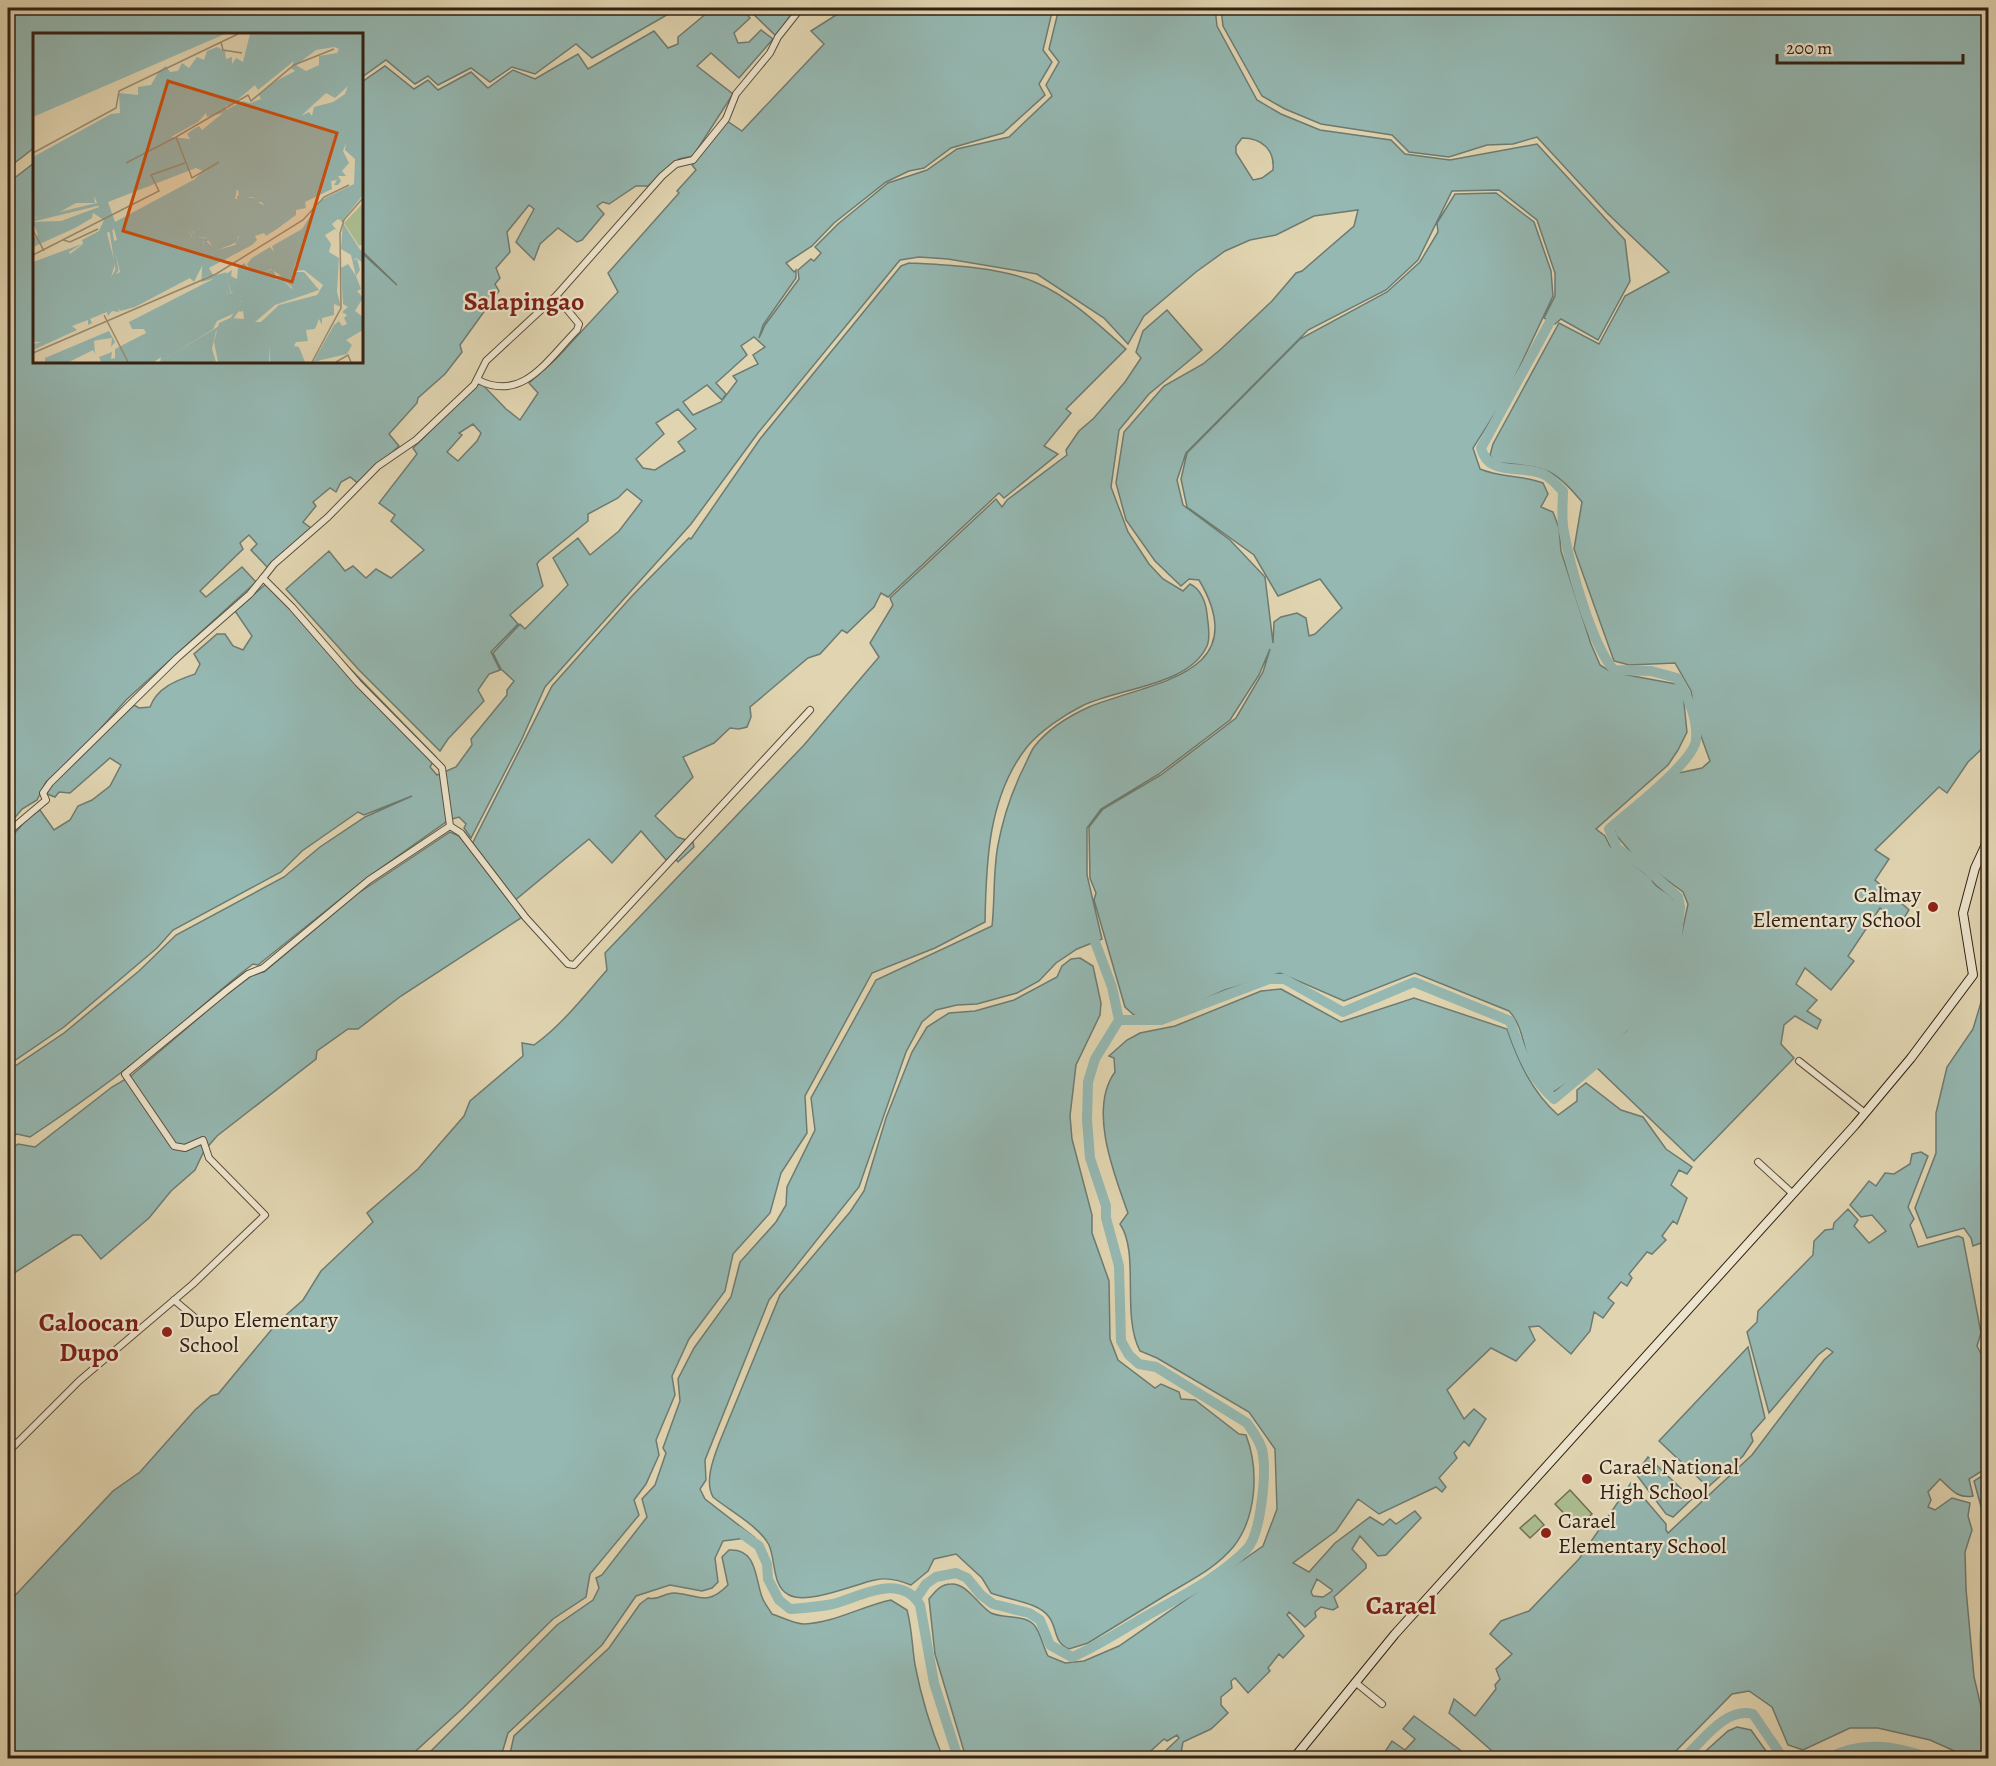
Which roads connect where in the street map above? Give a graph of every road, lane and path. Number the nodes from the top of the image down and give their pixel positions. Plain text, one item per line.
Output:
1 (801, 8) edge
2 (556, 296) junction
3 (478, 380) junction
4 (263, 578) junction
5 (810, 710) dead end
6 (450, 823) junction
7 (8, 832) edge
8 (1989, 840) edge
9 (1799, 1060) dead end
10 (1865, 1113) junction
11 (1758, 1162) dead end
12 (1792, 1194) junction
13 (174, 1300) junction
14 (199, 1321) dead end
15 (8, 1452) edge
16 (1355, 1682) junction
17 (1382, 1704) dead end
18 (1294, 1758) edge

1 - 2 street
2 - 3 street
2 - 3 street
3 - 4 street
4 - 6 street
4 - 7 street
5 - 6 street
6 - 13 street
8 - 10 street
9 - 10 street
10 - 12 street
11 - 12 street
12 - 16 street
13 - 14 street
13 - 15 street
16 - 17 street
16 - 18 street

